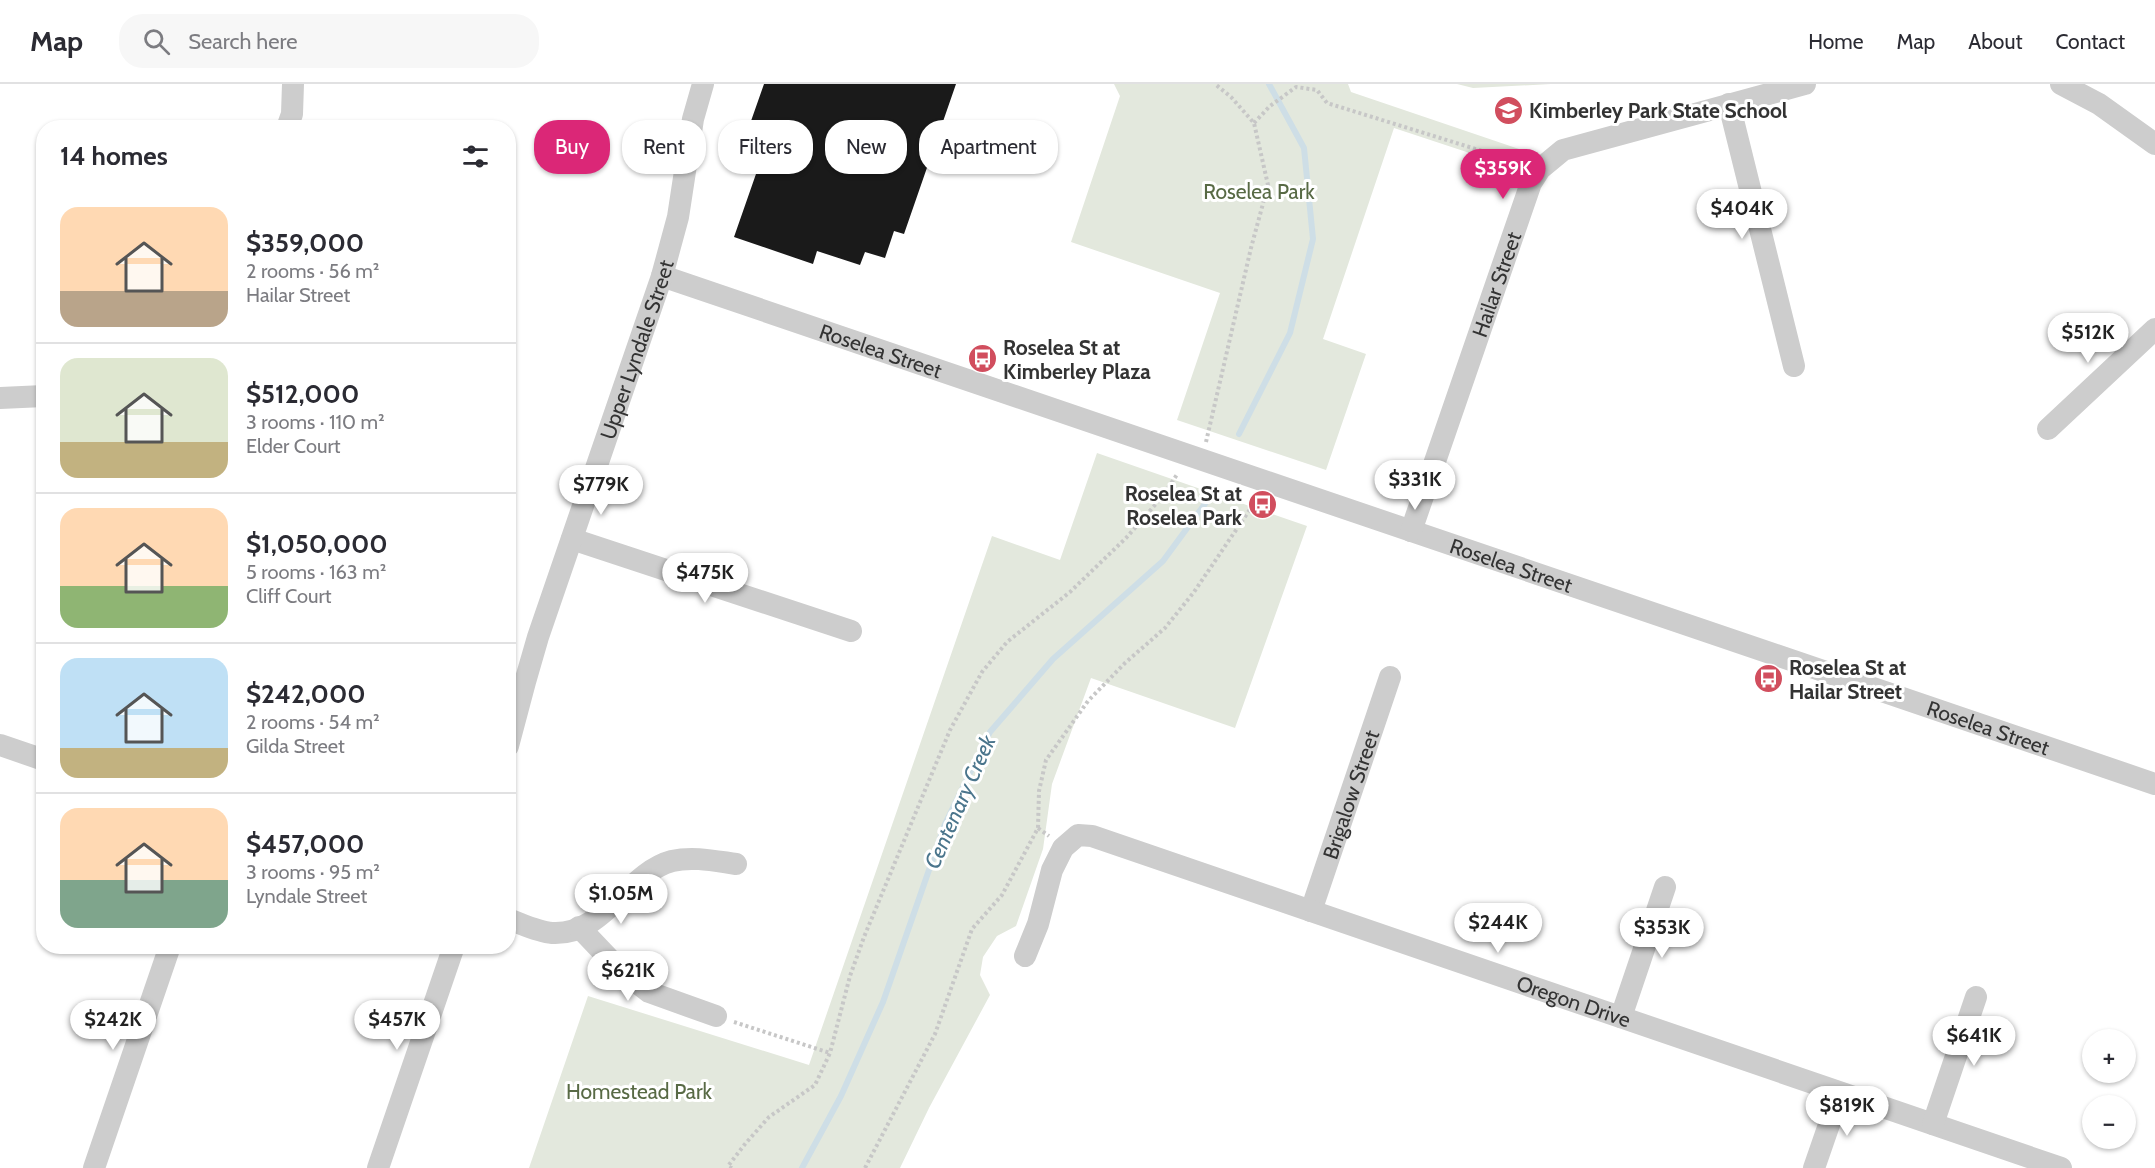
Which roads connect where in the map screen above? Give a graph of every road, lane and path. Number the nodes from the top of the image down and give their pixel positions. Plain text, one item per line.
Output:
1 (293, 84) edge
2 (689, 84) edge
3 (703, 84) edge
4 (1215, 84) edge
5 (1805, 84) edge
6 (2061, 84) edge
7 (1729, 104) junction
8 (693, 119) junction
9 (293, 120) edge
10 (1254, 123) junction
11 (2155, 144) edge
12 (1540, 169) junction
13 (662, 276) junction
14 (2155, 329) edge
15 (1794, 366) dead end
16 (36, 396) edge
17 (0, 398) edge
18 (2048, 429) dead end
19 (1208, 436) dead end
20 (1179, 470) dead end
21 (1248, 495) dead end
22 (1411, 531) junction
23 (572, 539) junction
24 (851, 631) dead end
25 (1389, 677) dead end
26 (516, 716) edge
27 (0, 745) edge
28 (36, 757) edge
29 (2155, 784) edge
30 (736, 864) dead end
31 (1665, 887) dead end
32 (1311, 911) junction
33 (516, 922) edge
34 (579, 927) junction
35 (167, 954) edge
36 (451, 954) edge
37 (1025, 956) dead end
38 (1976, 997) dead end
39 (716, 1016) joint
40 (1620, 1017) junction
41 (830, 1053) junction
42 (1840, 1093) junction
43 (1933, 1124) junction
44 (729, 1167) edge
45 (94, 1168) edge
46 (378, 1168) edge
47 (865, 1168) edge
48 (1814, 1168) edge
49 (2061, 1168) edge

1 - 9 street
2 - 8 street, Upper Lyndale Street
3 - 8 street, Upper Lyndale Street
4 - 10 path
5 - 7 street, Hailar Street
6 - 11 street
7 - 12 street, Hailar Street
7 - 15 street
8 - 13 street, Upper Lyndale Street
10 - 12 path
10 - 19 path
12 - 22 street, Hailar Street
13 - 22 street, Roselea Street
13 - 23 street, Upper Lyndale Street
14 - 18 street
16 - 17 street
20 - 41 path
21 - 47 path
22 - 29 street, Roselea Street
23 - 24 street
23 - 26 street, Upper Lyndale Street
25 - 32 street, Brigalow Street
27 - 28 street
30 - 34 street
31 - 40 street
32 - 37 street, Oregon Drive
32 - 40 street, Oregon Drive
33 - 34 street
34 - 39 street
35 - 45 street
36 - 46 street
38 - 43 street
39 - 41 path
40 - 42 street, Oregon Drive
41 - 44 path
42 - 43 street, Oregon Drive
42 - 48 street
43 - 49 street, Oregon Drive

